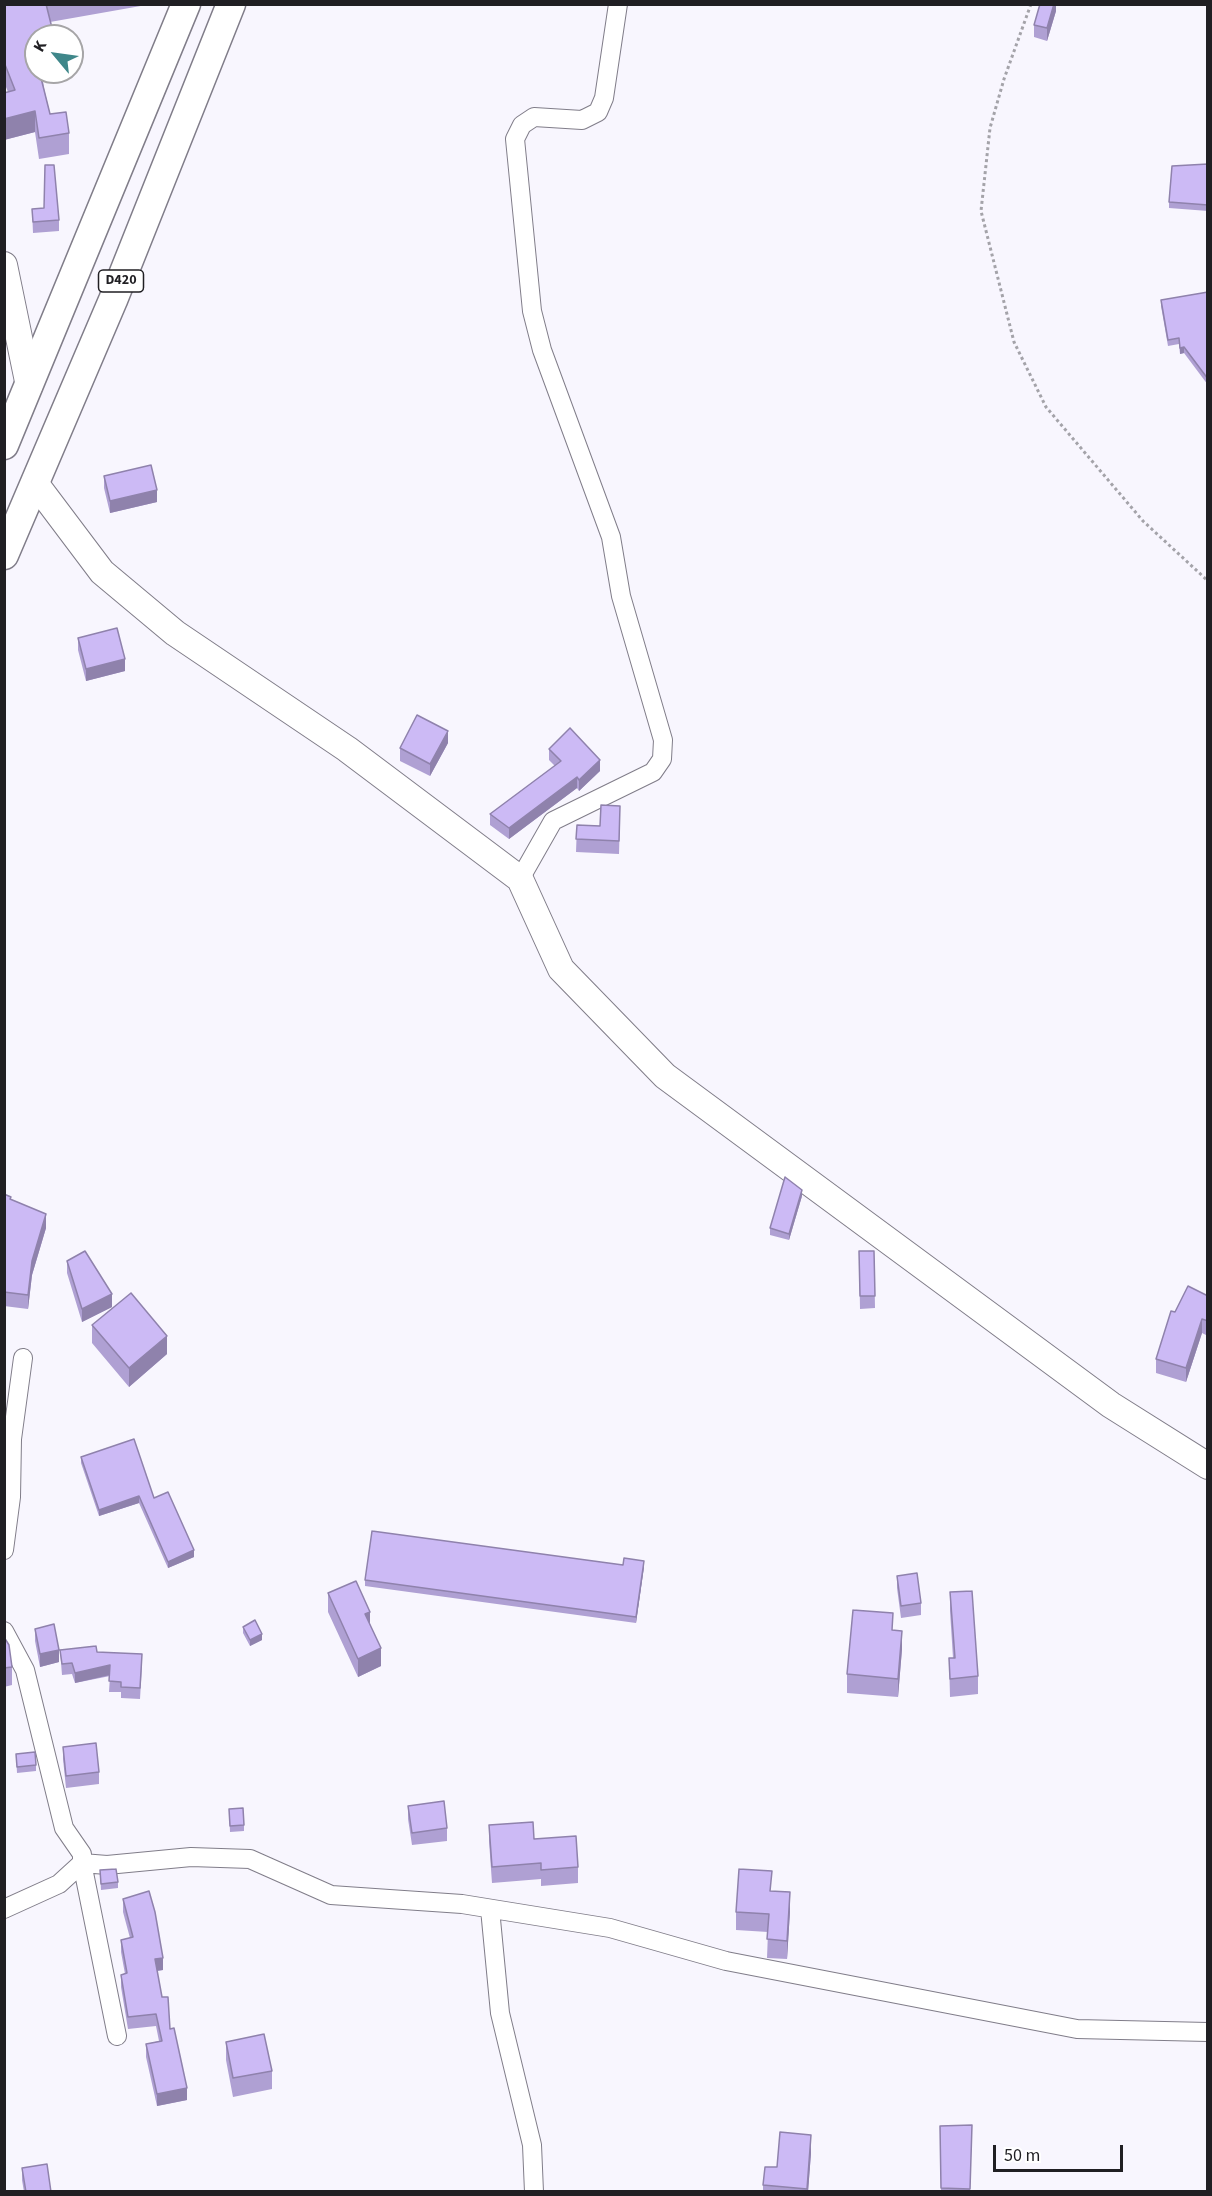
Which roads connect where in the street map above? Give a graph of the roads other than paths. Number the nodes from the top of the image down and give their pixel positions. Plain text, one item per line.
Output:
1 (186, 4) edge
2 (231, 4) edge
3 (618, 4) edge
4 (4, 265) edge
5 (29, 386) junction
6 (4, 445) edge
7 (35, 483) junction
8 (4, 555) edge
9 (520, 879) junction
10 (23, 1358) dead end
11 (1208, 1466) edge
12 (4, 1550) edge
13 (4, 1631) edge
14 (82, 1863) junction
15 (4, 1908) edge
16 (490, 1909) junction
17 (1208, 2032) edge
18 (117, 2036) dead end
19 (534, 2192) edge

1 - 5 main road, D420
2 - 7 main road, D420
3 - 9 street
4 - 5 street
5 - 6 main road, D420
7 - 8 main road, D420
7 - 9 street
9 - 11 street
10 - 12 street
13 - 14 street
14 - 15 street
14 - 16 street
14 - 18 street
16 - 17 street
16 - 19 street

